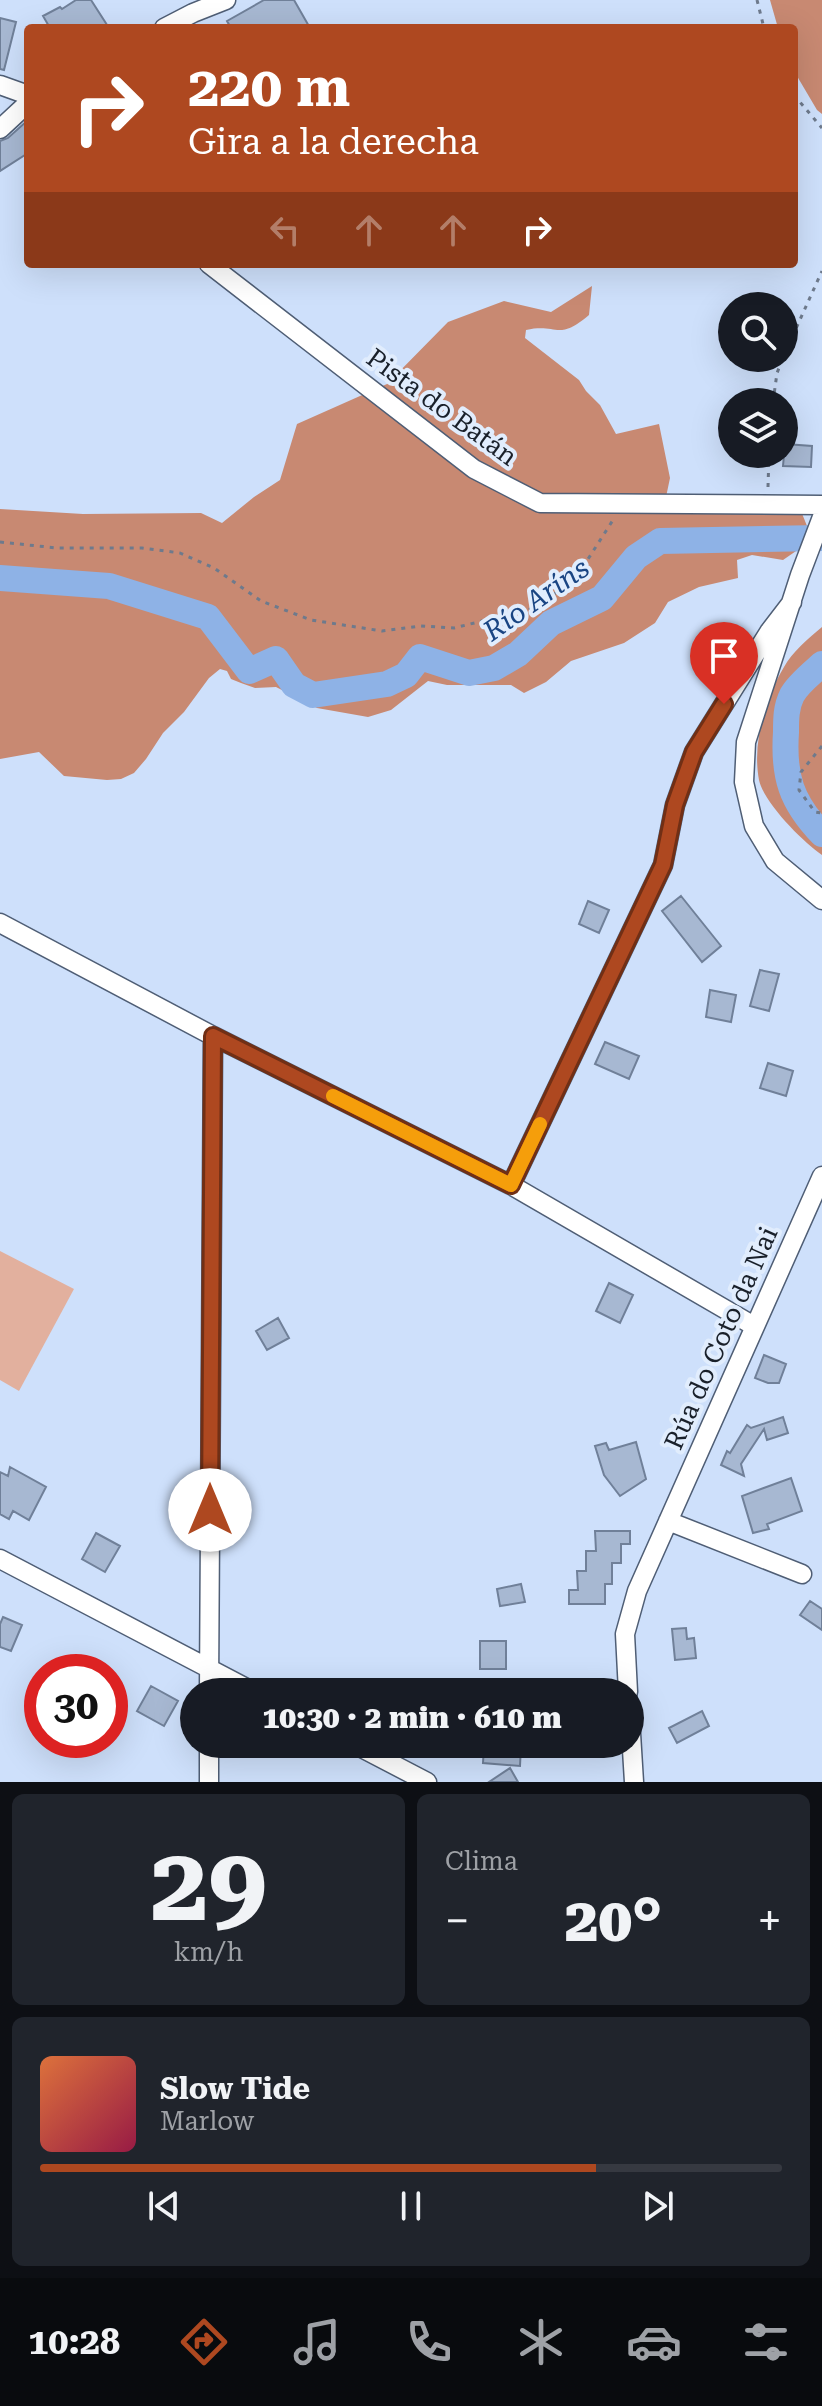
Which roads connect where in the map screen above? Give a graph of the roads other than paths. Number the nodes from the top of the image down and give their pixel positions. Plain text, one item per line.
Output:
1 (226, 0) edge
2 (172, 24) edge
3 (0, 85) edge
4 (24, 94) edge
5 (24, 107) edge
6 (0, 129) edge
7 (214, 268) edge
8 (822, 505) edge
9 (820, 521) edge
10 (792, 602) junction
11 (822, 900) edge
12 (0, 923) edge
13 (213, 1036) junction
14 (822, 1176) edge
15 (511, 1185) junction
16 (754, 1326) junction
17 (668, 1521) junction
18 (0, 1559) edge
19 (802, 1574) dead end
20 (209, 1668) junction
21 (209, 1678) edge
22 (228, 1678) edge
23 (627, 1678) edge
24 (209, 1758) edge
25 (381, 1758) edge
26 (633, 1758) edge
27 (209, 1782) edge
28 (427, 1782) edge
29 (634, 1782) edge

1 - 2 street
3 - 4 street
5 - 6 street
7 - 8 street, Pista do Batán
9 - 10 street
10 - 11 street
10 - 15 street
12 - 13 street
13 - 15 street
13 - 20 street
14 - 16 street, Rúa do Coto da Nai
15 - 16 street
16 - 17 street, Rúa do Coto da Nai
17 - 19 street
17 - 23 street, Rúa do Coto da Nai
18 - 20 street
20 - 21 street
20 - 22 street
24 - 27 street
25 - 28 street
26 - 29 street

